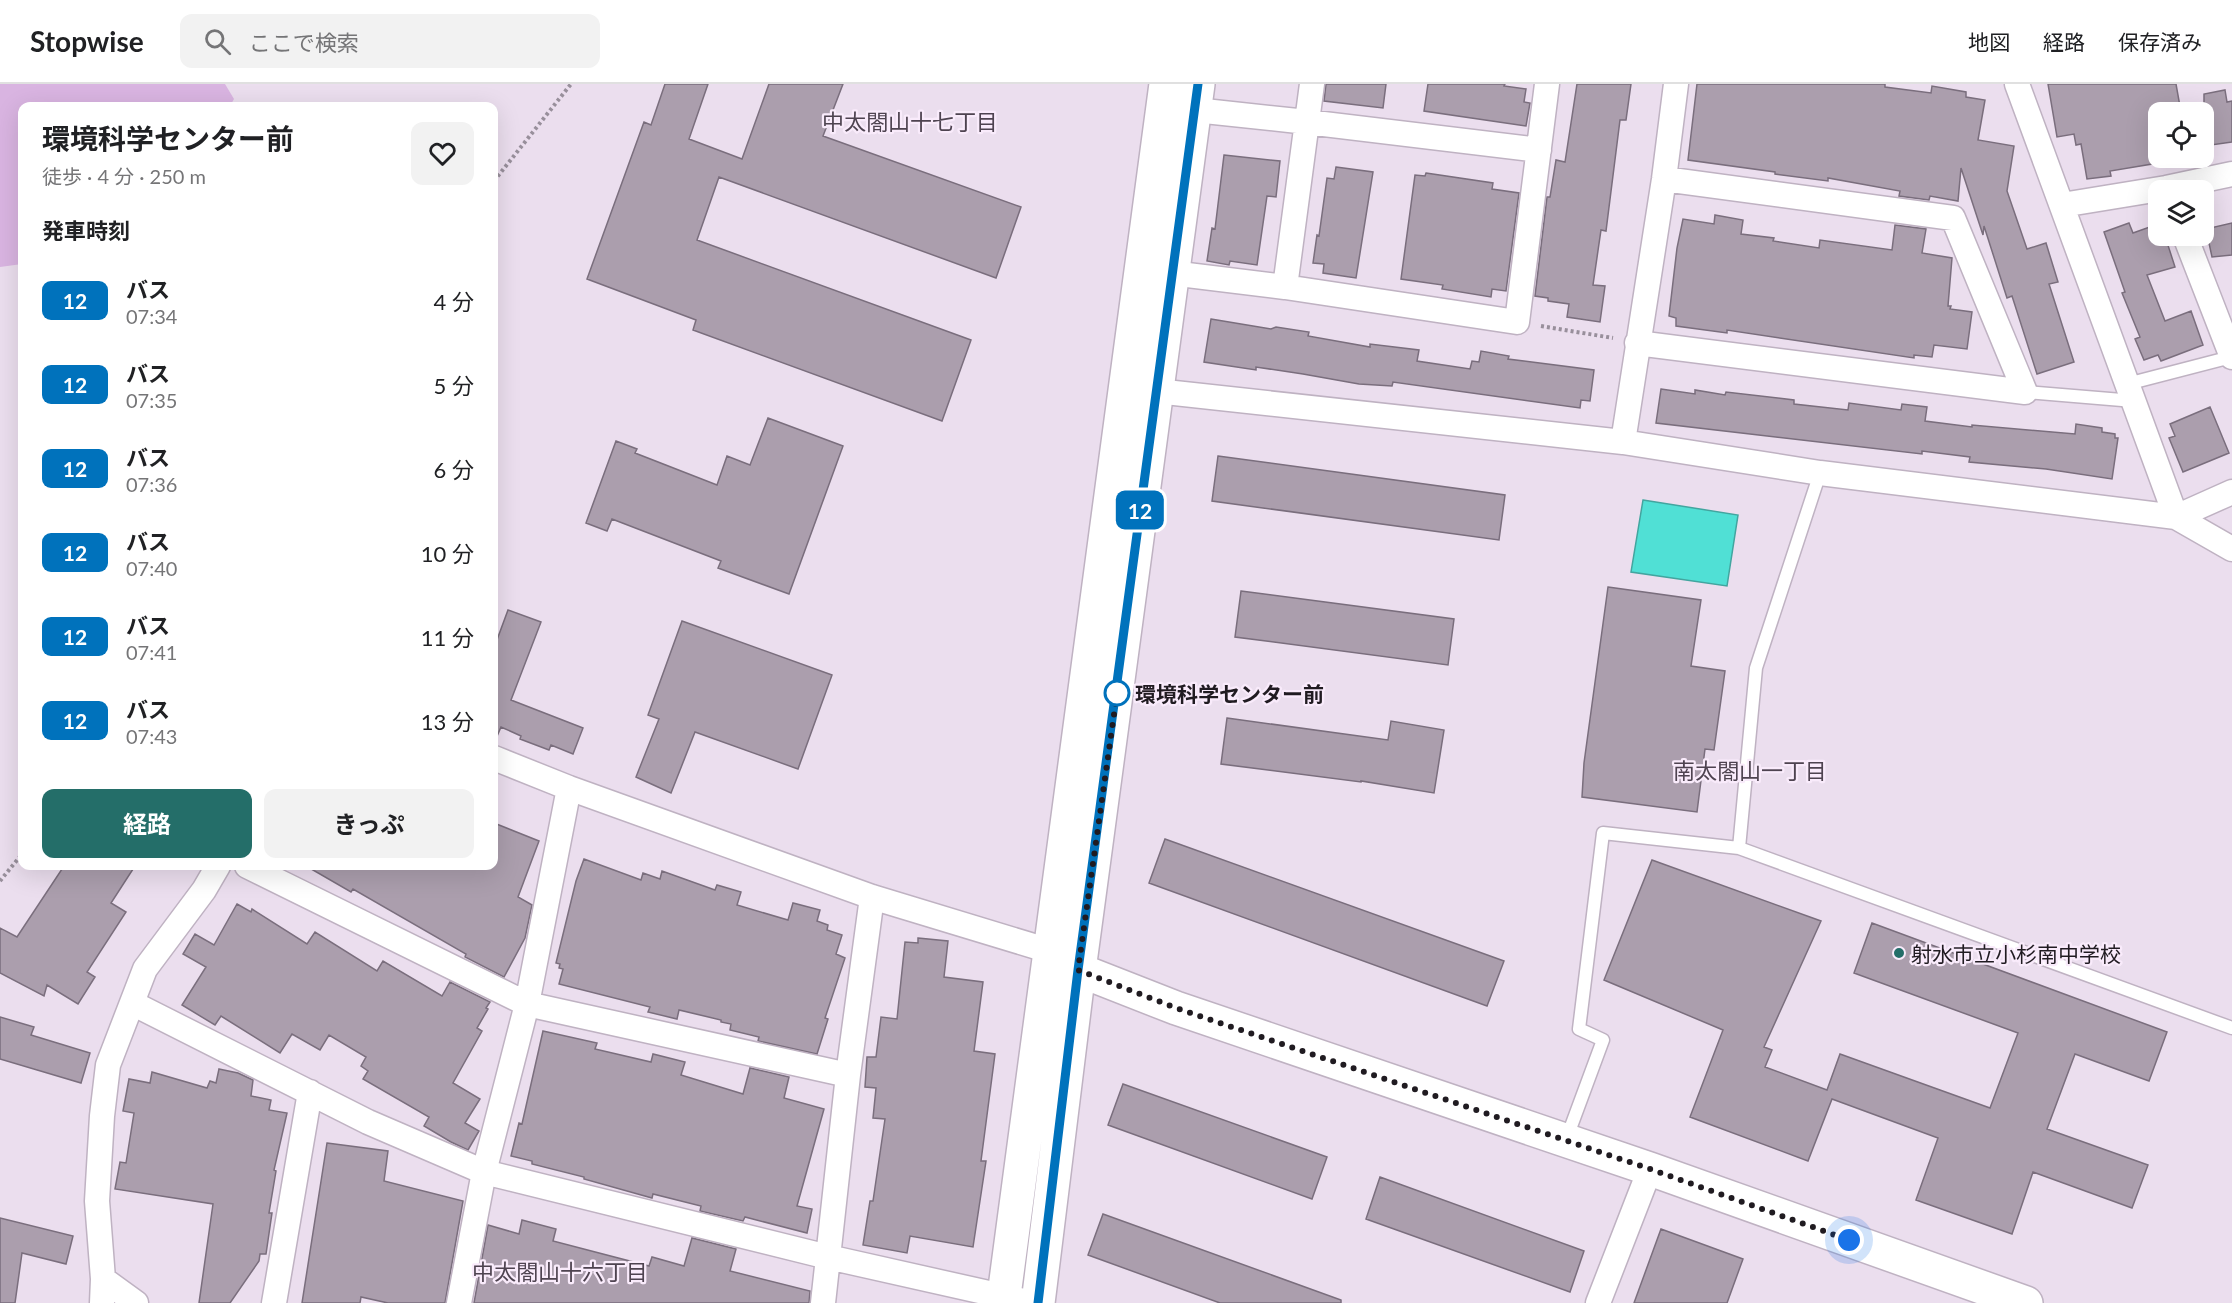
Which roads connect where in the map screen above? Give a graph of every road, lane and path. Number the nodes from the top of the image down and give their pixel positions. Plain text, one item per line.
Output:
1 (571, 84) edge
2 (1166, 84) edge
3 (1312, 84) edge
4 (1547, 84) edge
5 (1676, 84) edge
6 (2017, 84) edge
7 (1196, 97) edge
8 (1307, 122) junction
9 (1539, 150) junction
10 (2232, 174) edge
11 (498, 176) edge
12 (1664, 179) junction
13 (2206, 180) edge
14 (2148, 192) edge
15 (2062, 205) junction
16 (2189, 246) edge
17 (1171, 273) junction
18 (1285, 287) junction
19 (1516, 322) junction
20 (1637, 343) junction
21 (2231, 357) edge
22 (1156, 391) junction
23 (2025, 392) junction
24 (2131, 393) junction
25 (1623, 442) junction
26 (1820, 473) junction
27 (2232, 492) edge
28 (2176, 517) junction
29 (2232, 549) edge
30 (498, 760) edge
31 (569, 788) junction
32 (1739, 848) junction
33 (18, 859) edge
34 (216, 870) edge
35 (255, 870) edge
36 (0, 881) edge
37 (872, 897) junction
38 (1050, 951) junction
39 (1078, 970) junction
40 (132, 1003) junction
41 (527, 1004) junction
42 (2232, 1028) edge
43 (848, 1074) junction
44 (310, 1092) junction
45 (1566, 1141) junction
46 (1650, 1169) junction
47 (484, 1172) junction
48 (828, 1257) junction
49 (103, 1279) junction
50 (1013, 1300) edge
51 (102, 1303) edge
52 (136, 1303) edge
53 (274, 1303) edge
54 (459, 1303) edge
55 (823, 1303) edge
56 (1038, 1303) edge
57 (1598, 1303) edge
58 (2026, 1303) edge

1 - 11 path
2 - 38 street
3 - 8 street
4 - 9 street
5 - 12 street
6 - 15 street
7 - 8 street
7 - 17 street
8 - 9 street
8 - 18 street
9 - 19 street
10 - 13 street
12 - 20 street
12 - 23 street
14 - 15 street
15 - 24 street
16 - 21 street
17 - 18 street
17 - 22 street
18 - 19 street
19 - 20 path
20 - 23 street
20 - 25 street
21 - 24 lane
22 - 25 street
22 - 39 street
23 - 24 lane
24 - 28 street
25 - 26 street
26 - 28 street
26 - 32 lane
27 - 28 street
28 - 29 street
30 - 31 street
31 - 37 street
31 - 41 street
32 - 42 lane
32 - 45 lane
33 - 36 path
34 - 40 street
35 - 41 street
37 - 38 street
37 - 43 street
38 - 39 street
38 - 50 street
39 - 45 street
39 - 56 street
40 - 44 street
40 - 49 street
41 - 43 street
41 - 47 street
43 - 48 street
44 - 47 street
44 - 53 street
45 - 46 street
46 - 57 street
46 - 58 street
47 - 48 street
47 - 54 street
48 - 50 street
48 - 55 street
49 - 51 street
49 - 52 street

